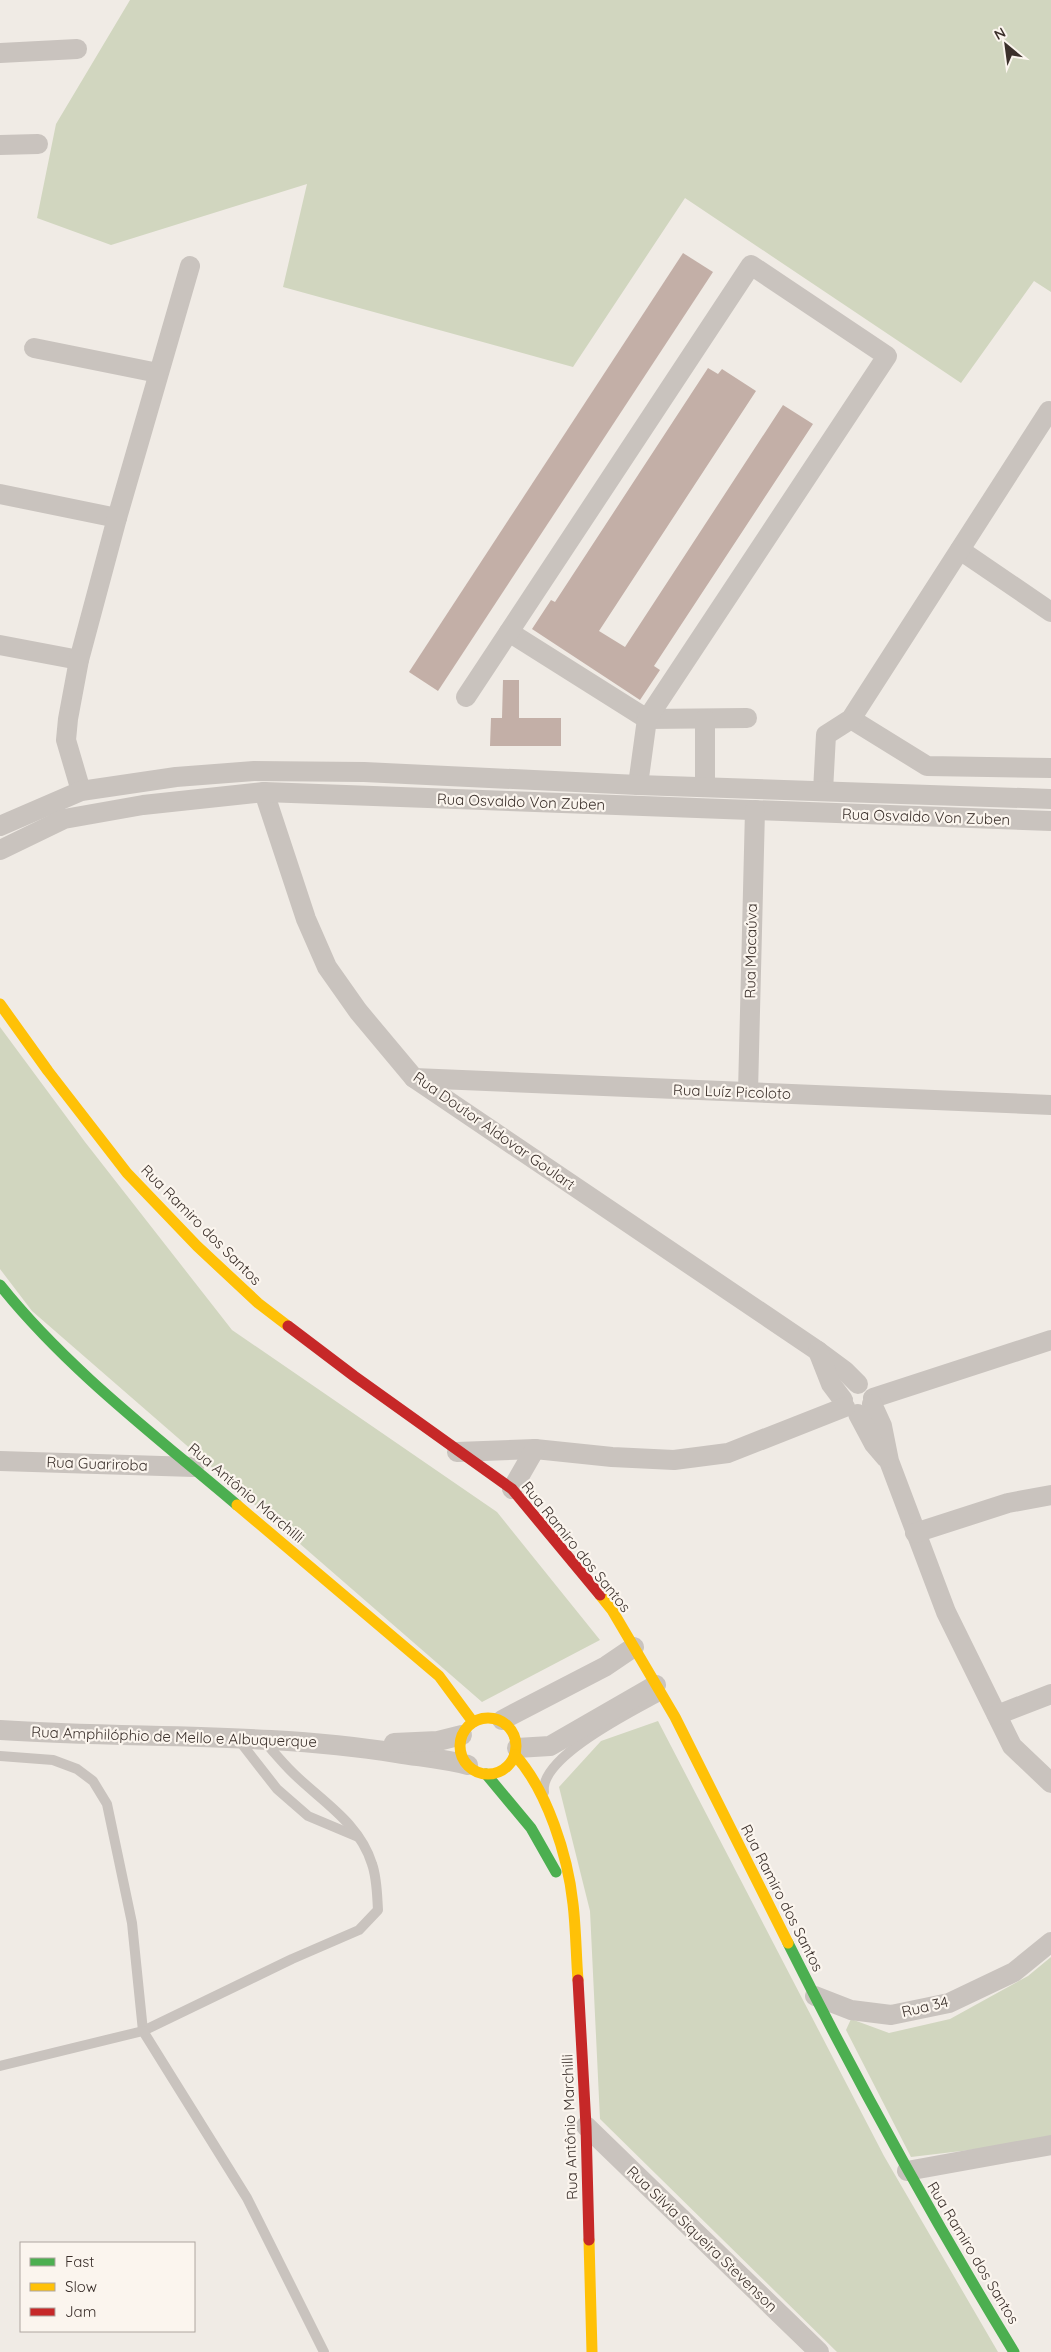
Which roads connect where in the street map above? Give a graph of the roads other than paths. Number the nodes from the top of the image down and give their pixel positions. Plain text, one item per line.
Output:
1 (77, 49) dead end
2 (0, 53) edge
3 (38, 144) dead end
4 (0, 145) edge
5 (190, 266) dead end
6 (34, 348) dead end
7 (158, 373) junction
8 (1051, 412) edge
9 (0, 494) edge
10 (117, 518) junction
11 (960, 550) junction
12 (1051, 612) edge
13 (509, 632) junction
14 (0, 646) edge
15 (79, 660) junction
16 (466, 697) dead end
17 (747, 718) dead end
18 (851, 718) junction
19 (647, 719) junction
20 (705, 719) junction
21 (1051, 768) edge
22 (638, 785) junction
23 (705, 787) junction
24 (81, 791) junction
25 (823, 791) junction
26 (264, 792) junction
27 (1051, 799) edge
28 (755, 810) junction
29 (1051, 821) edge
30 (0, 826) edge
31 (0, 850) edge
32 (0, 1004) edge
33 (414, 1078) junction
34 (748, 1092) junction
35 (1051, 1105) edge
36 (0, 1285) edge
37 (1051, 1340) edge
38 (818, 1351) junction
39 (858, 1405) junction
40 (535, 1449) junction
41 (457, 1452) junction
42 (0, 1461) edge
43 (194, 1467) junction
44 (512, 1490) junction
45 (1051, 1495) edge
46 (915, 1533) junction
47 (634, 1647) junction
48 (657, 1686) junction
49 (1051, 1694) edge
50 (997, 1715) junction
51 (502, 1720) junction
52 (468, 1728) junction
53 (0, 1730) edge
54 (237, 1738) junction
55 (261, 1738) junction
56 (347, 1745) junction
57 (516, 1748) junction
58 (0, 1756) edge
59 (468, 1765) junction
60 (486, 1774) junction
61 (1051, 1783) edge
62 (549, 1812) junction
63 (359, 1837) junction
64 (573, 1902) junction
65 (1051, 1942) edge
66 (815, 1996) junction
67 (143, 2031) junction
68 (0, 2066) edge
69 (586, 2126) junction
70 (1051, 2145) edge
71 (907, 2171) junction
72 (324, 2352) edge
73 (592, 2352) edge
74 (819, 2352) edge
75 (1014, 2352) edge

1 - 2 street
3 - 4 street
5 - 7 street
6 - 7 street
7 - 10 street
8 - 11 street
9 - 10 street
10 - 15 street
11 - 12 street
11 - 18 street
13 - 16 street
13 - 19 street
13 - 19 street
14 - 15 street
15 - 24 street
17 - 20 street
18 - 21 street
18 - 25 street
19 - 20 street
19 - 22 street
20 - 23 street
22 - 23 street, Rua Osvaldo Von Zuben
22 - 24 street, Rua Osvaldo Von Zuben
23 - 25 street, Rua Osvaldo Von Zuben
24 - 30 street, Rua Osvaldo Von Zuben
25 - 27 street, Rua Osvaldo Von Zuben
26 - 28 street, Rua Osvaldo Von Zuben
26 - 31 street, Rua Osvaldo Von Zuben
26 - 33 street, Rua Doutor Aldovar Goulart
28 - 29 street, Rua Osvaldo Von Zuben
28 - 34 street, Rua Macaúva
32 - 41 street, Rua Ramiro dos Santos
33 - 34 street, Rua Luíz Picoloto
33 - 38 street, Rua Doutor Aldovar Goulart
34 - 35 street, Rua Luíz Picoloto
36 - 43 street, Rua Antônio Marchilli
37 - 39 street
38 - 39 street
38 - 39 street, Rua Doutor Aldovar Goulart
39 - 40 street
39 - 46 street
40 - 41 street
40 - 44 street
41 - 44 street, Rua Ramiro dos Santos
42 - 43 street, Rua Guariroba
43 - 52 street, Rua Antônio Marchilli
44 - 47 street, Rua Ramiro dos Santos
45 - 46 street
46 - 50 street
47 - 48 street, Rua Ramiro dos Santos
47 - 51 street
48 - 57 street
48 - 62 lane
48 - 66 street, Rua Ramiro dos Santos
49 - 50 street
50 - 61 street
51 - 52 street
51 - 57 street
52 - 56 street, Rua Amphilóphio de Mello e Albuquerque
52 - 59 street
53 - 54 street, Rua Amphilóphio de Mello e Albuquerque
54 - 55 street, Rua Amphilóphio de Mello e Albuquerque
54 - 63 lane
55 - 56 street, Rua Amphilóphio de Mello e Albuquerque
55 - 63 lane
56 - 59 street, Rua Amphilóphio de Mello e Albuquerque
57 - 60 street
57 - 62 street, Rua Antônio Marchilli
58 - 67 lane
59 - 60 street
60 - 64 street, Rua Antônio Marchilli
62 - 64 street, Rua Antônio Marchilli
63 - 67 lane
64 - 69 street, Rua Antônio Marchilli
65 - 66 street, Rua 34
66 - 71 street, Rua Ramiro dos Santos
67 - 68 lane
67 - 72 lane
69 - 73 street, Rua Antônio Marchilli
69 - 74 street, Rua Silvia Siqueira Stevenson
70 - 71 street
71 - 75 street, Rua Ramiro dos Santos

